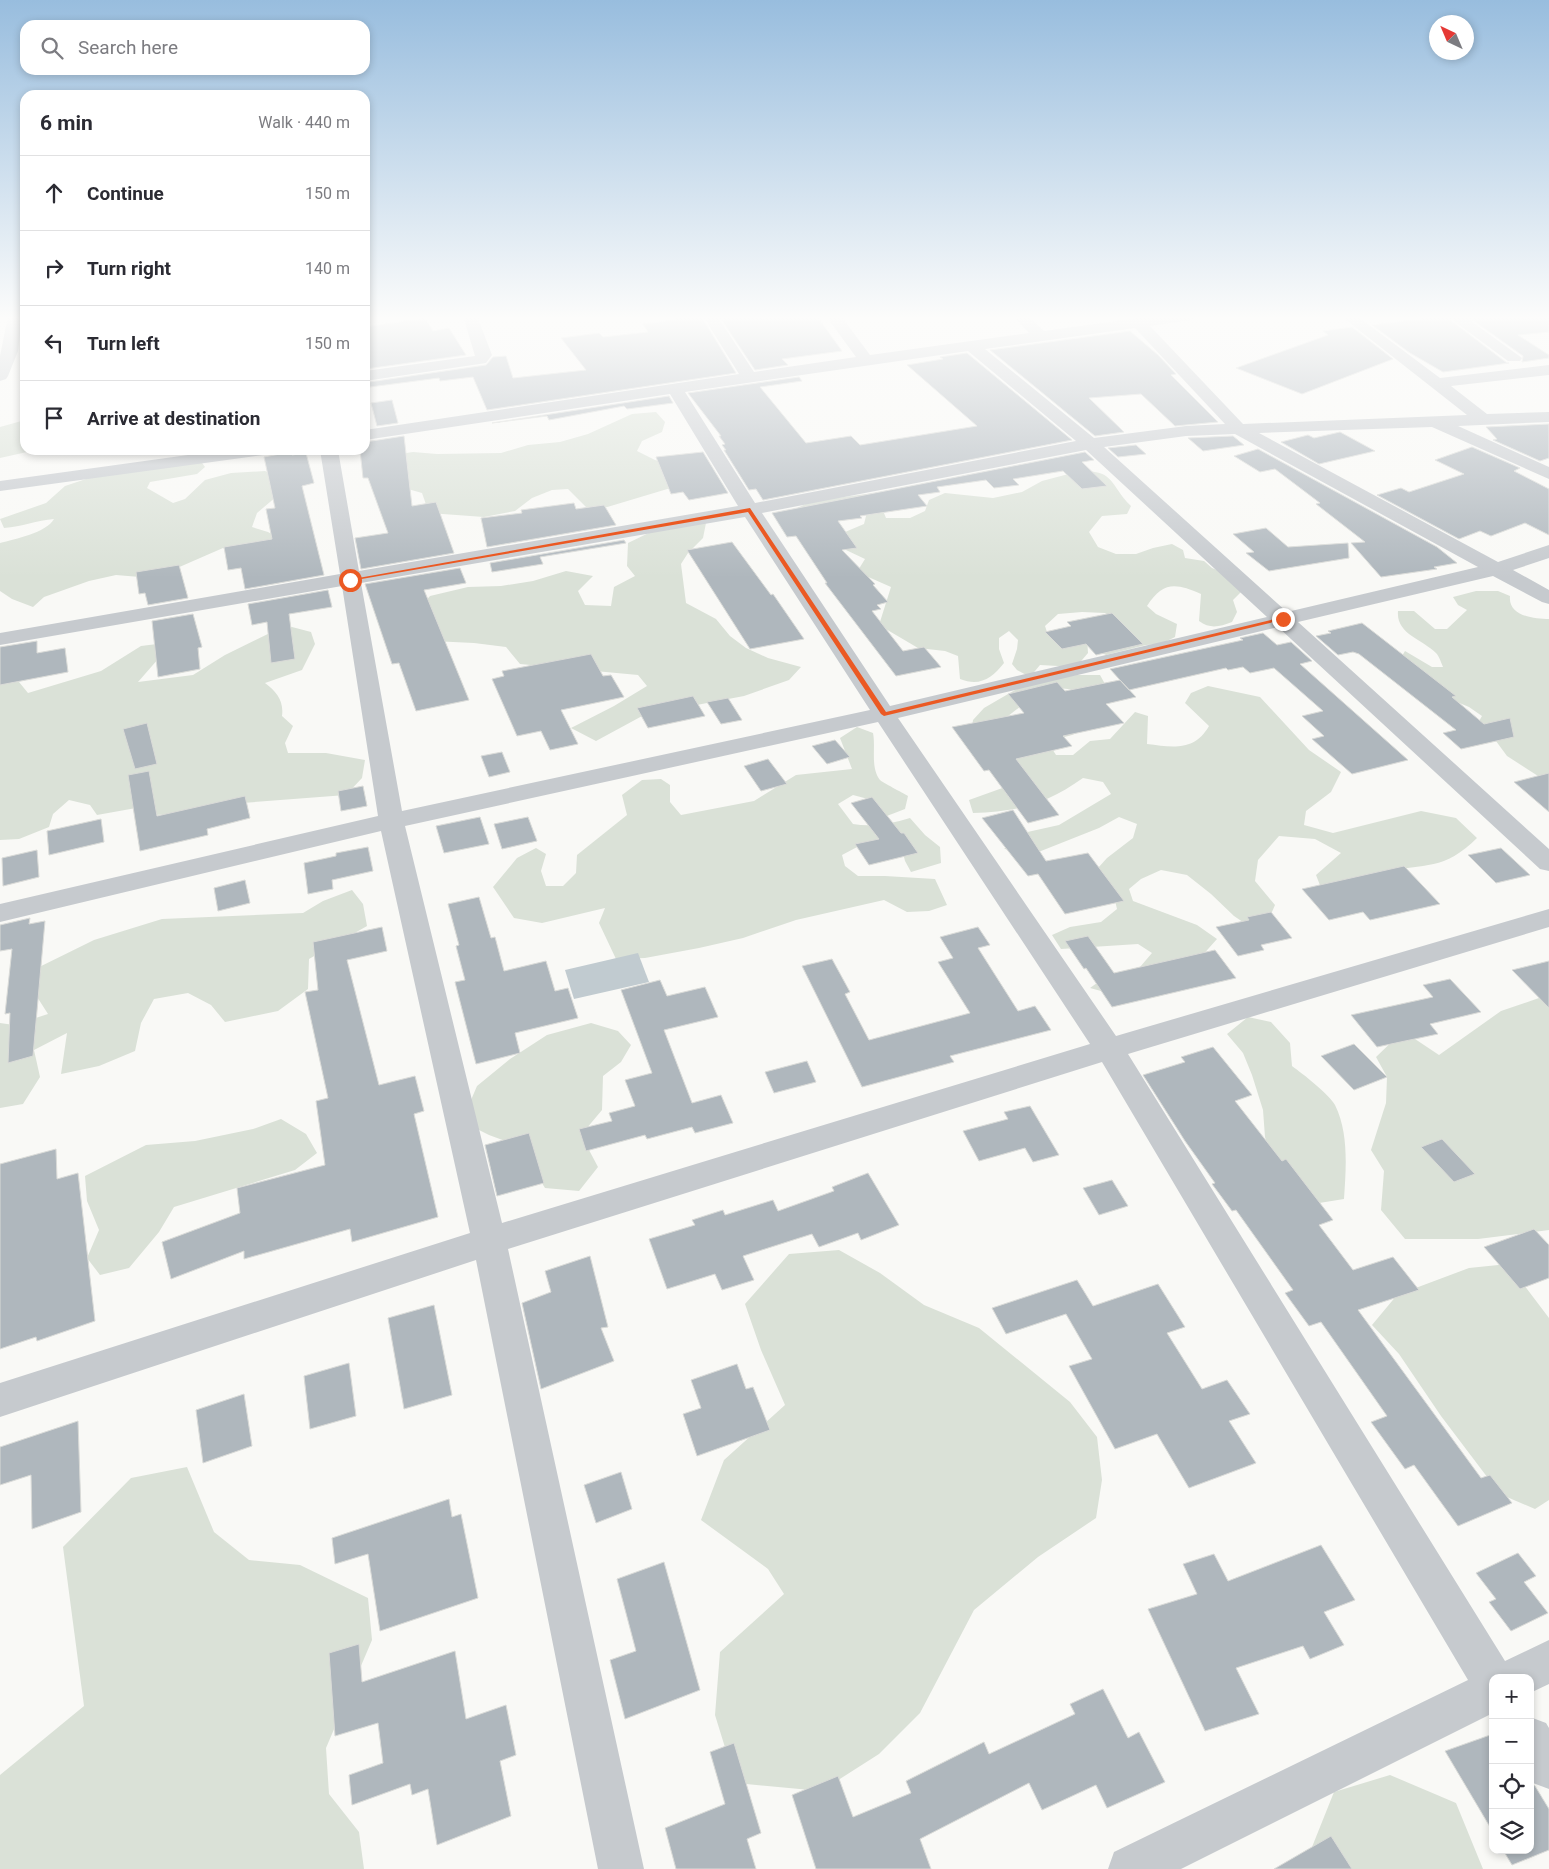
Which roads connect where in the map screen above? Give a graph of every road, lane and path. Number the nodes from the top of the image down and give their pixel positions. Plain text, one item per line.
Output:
1 (574, 403) edge
2 (683, 403) edge
3 (1041, 403) edge
4 (1215, 403) edge
5 (1462, 403) edge
6 (1549, 417) edge
7 (1482, 419) junction
8 (1434, 422) junction
9 (1240, 430) junction
10 (370, 434) edge
11 (1090, 444) junction
12 (226, 455) edge
13 (330, 455) edge
14 (1549, 474) edge
15 (0, 486) edge
16 (750, 510) junction
17 (1549, 551) edge
18 (1497, 569) junction
19 (350, 580) junction
20 (1549, 598) edge
21 (1283, 619) junction
22 (0, 639) edge
23 (884, 714) junction
24 (391, 821) junction
25 (1549, 862) edge
26 (0, 913) edge
27 (1549, 918) edge
28 (1108, 1049) junction
29 (489, 1242) junction
30 (0, 1400) edge
31 (1549, 1661) edge
32 (1524, 1674) edge
33 (1489, 1675) edge
34 (1489, 1692) edge
35 (1534, 1745) edge
36 (1549, 1767) edge
37 (621, 1869) edge
38 (1131, 1869) edge

1 - 10 street
2 - 16 street
3 - 11 street
4 - 9 street
5 - 7 street
6 - 7 street
7 - 8 street
8 - 9 street
8 - 14 street
9 - 11 street
9 - 18 street
11 - 16 street
11 - 21 street
12 - 15 street
13 - 19 street
16 - 19 street
16 - 23 street
17 - 18 street
18 - 20 street
18 - 21 street
19 - 22 street
19 - 24 street
21 - 23 street
21 - 25 street
23 - 24 street
23 - 28 street
24 - 26 street
24 - 29 street
27 - 28 street
28 - 29 street
28 - 33 street
29 - 30 street
29 - 37 street
31 - 32 street
34 - 38 street
35 - 36 street

